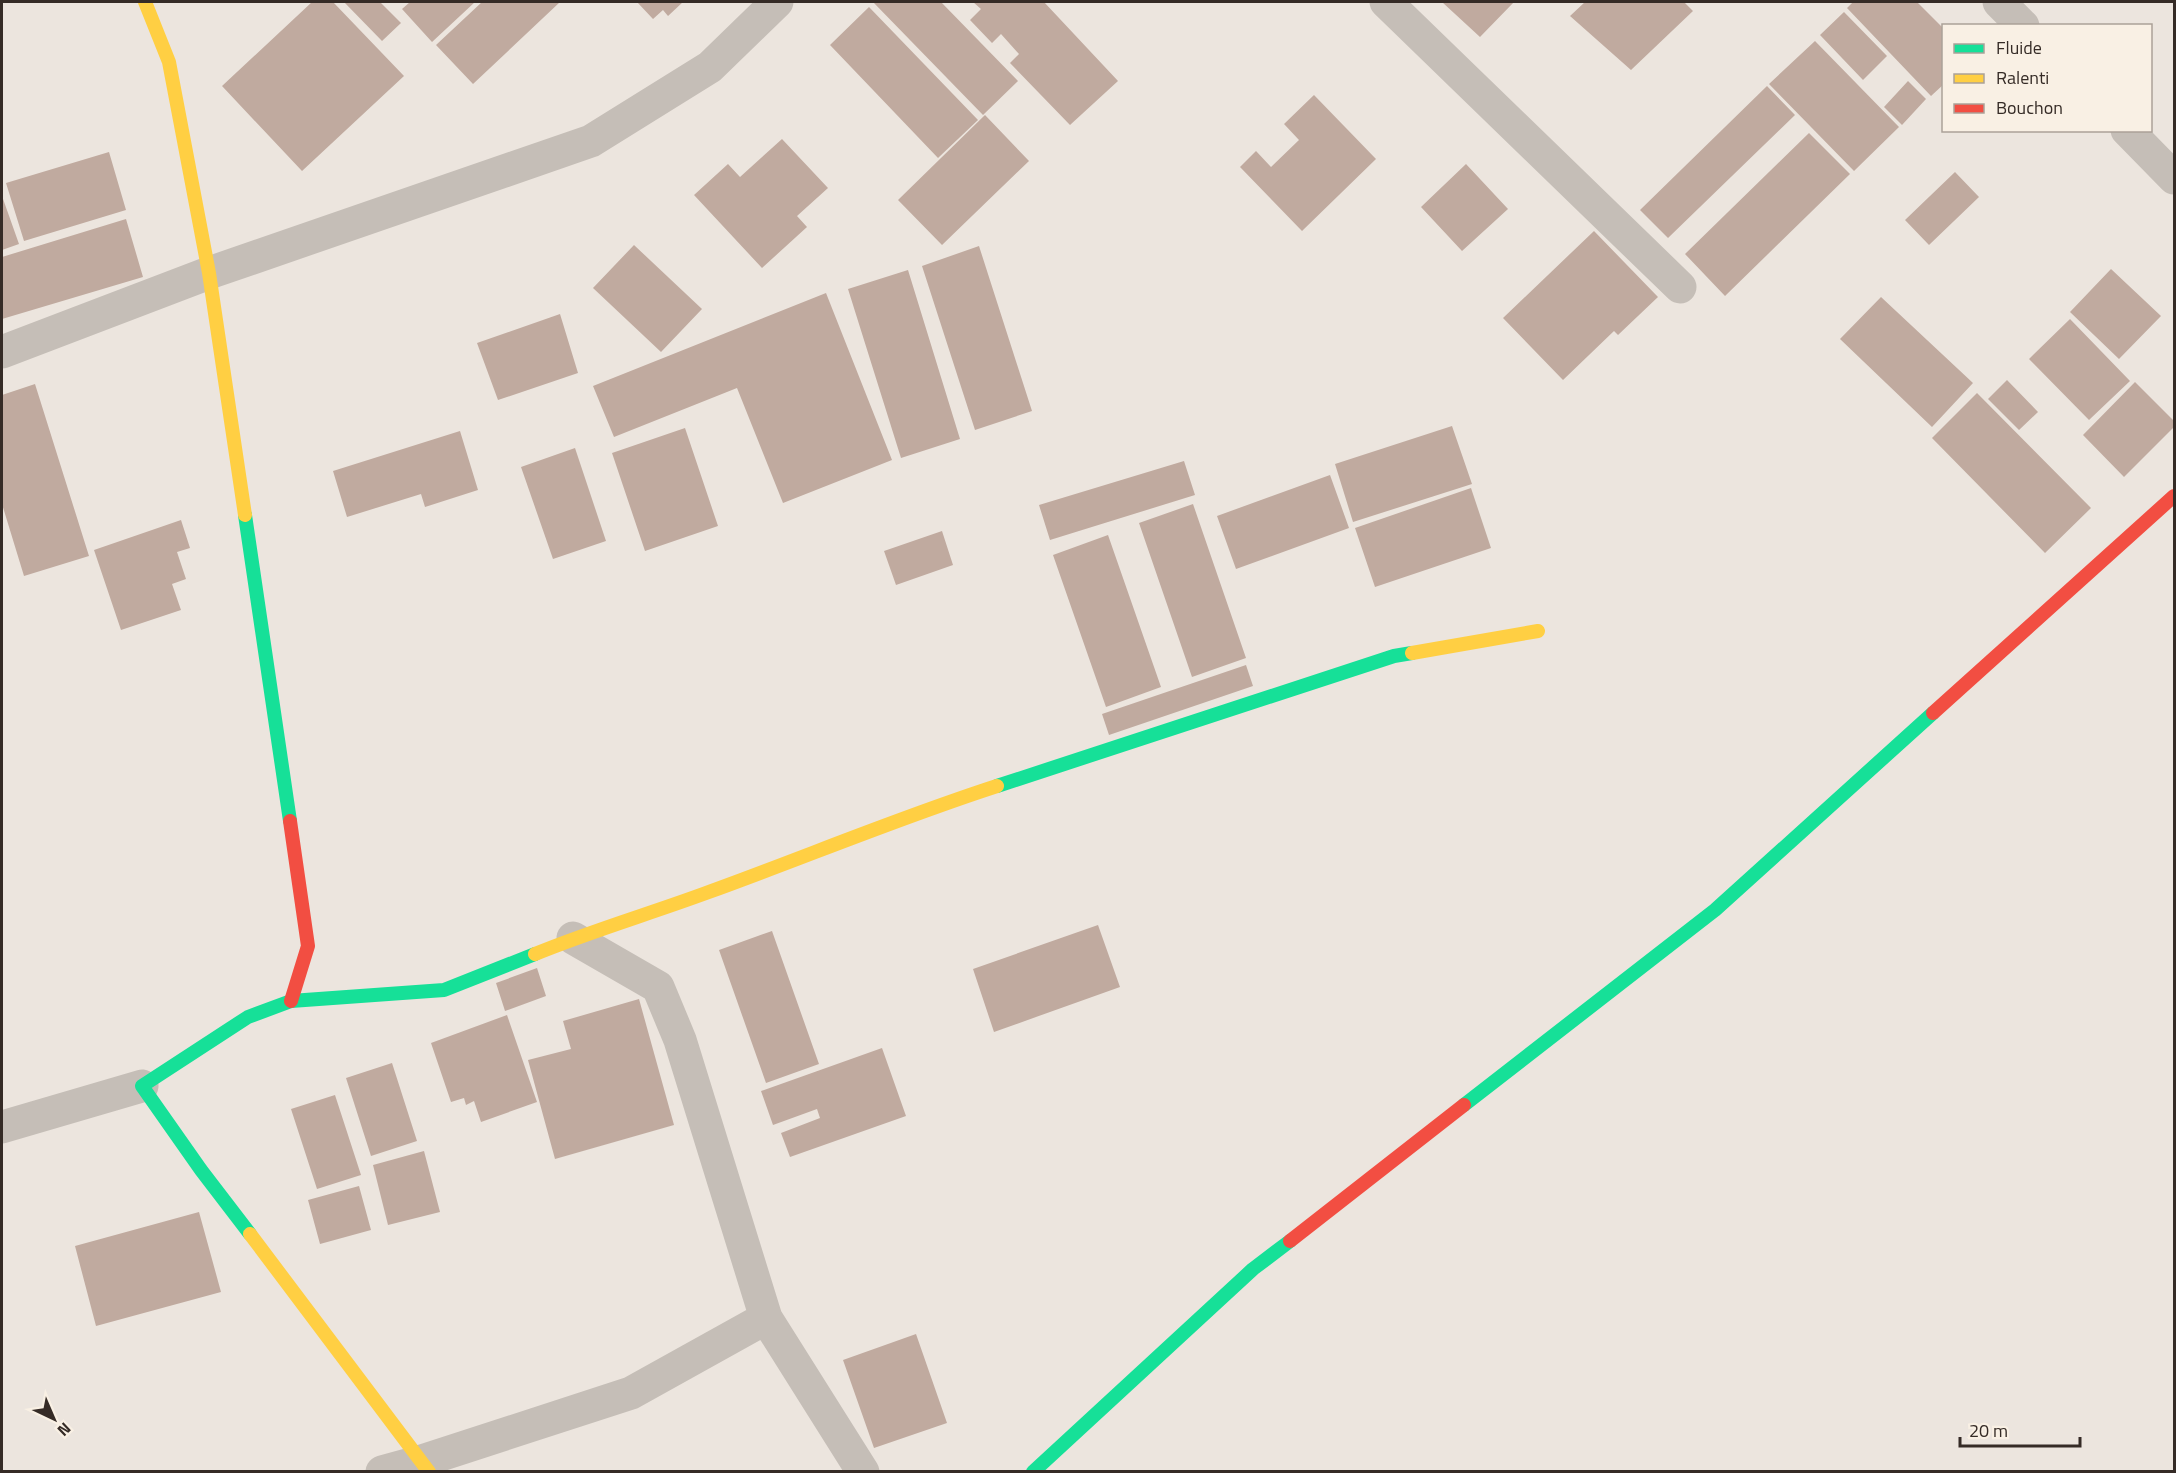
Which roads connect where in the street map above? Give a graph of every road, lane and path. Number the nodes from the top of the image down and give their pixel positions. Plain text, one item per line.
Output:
1 (145, 2) edge
2 (777, 2) edge
3 (1386, 2) edge
4 (2000, 2) edge
5 (2020, 24) edge
6 (2129, 132) edge
7 (2175, 178) edge
8 (209, 273) junction
9 (1680, 287) dead end
10 (2, 352) edge
11 (2175, 496) edge
12 (1538, 631) dead end
13 (573, 938) junction
14 (291, 1001) junction
15 (142, 1086) junction
16 (2, 1127) edge
17 (766, 1318) junction
18 (425, 1466) edge
19 (382, 1472) edge
20 (863, 1472) edge
21 (1033, 1472) edge

1 - 8 street
2 - 8 street
3 - 9 street
4 - 5 street
6 - 7 street
8 - 10 street
8 - 14 street
11 - 21 street
12 - 13 street
13 - 14 street
13 - 17 street
14 - 15 street
15 - 16 street
15 - 18 street
17 - 18 street
17 - 20 street
18 - 19 street

